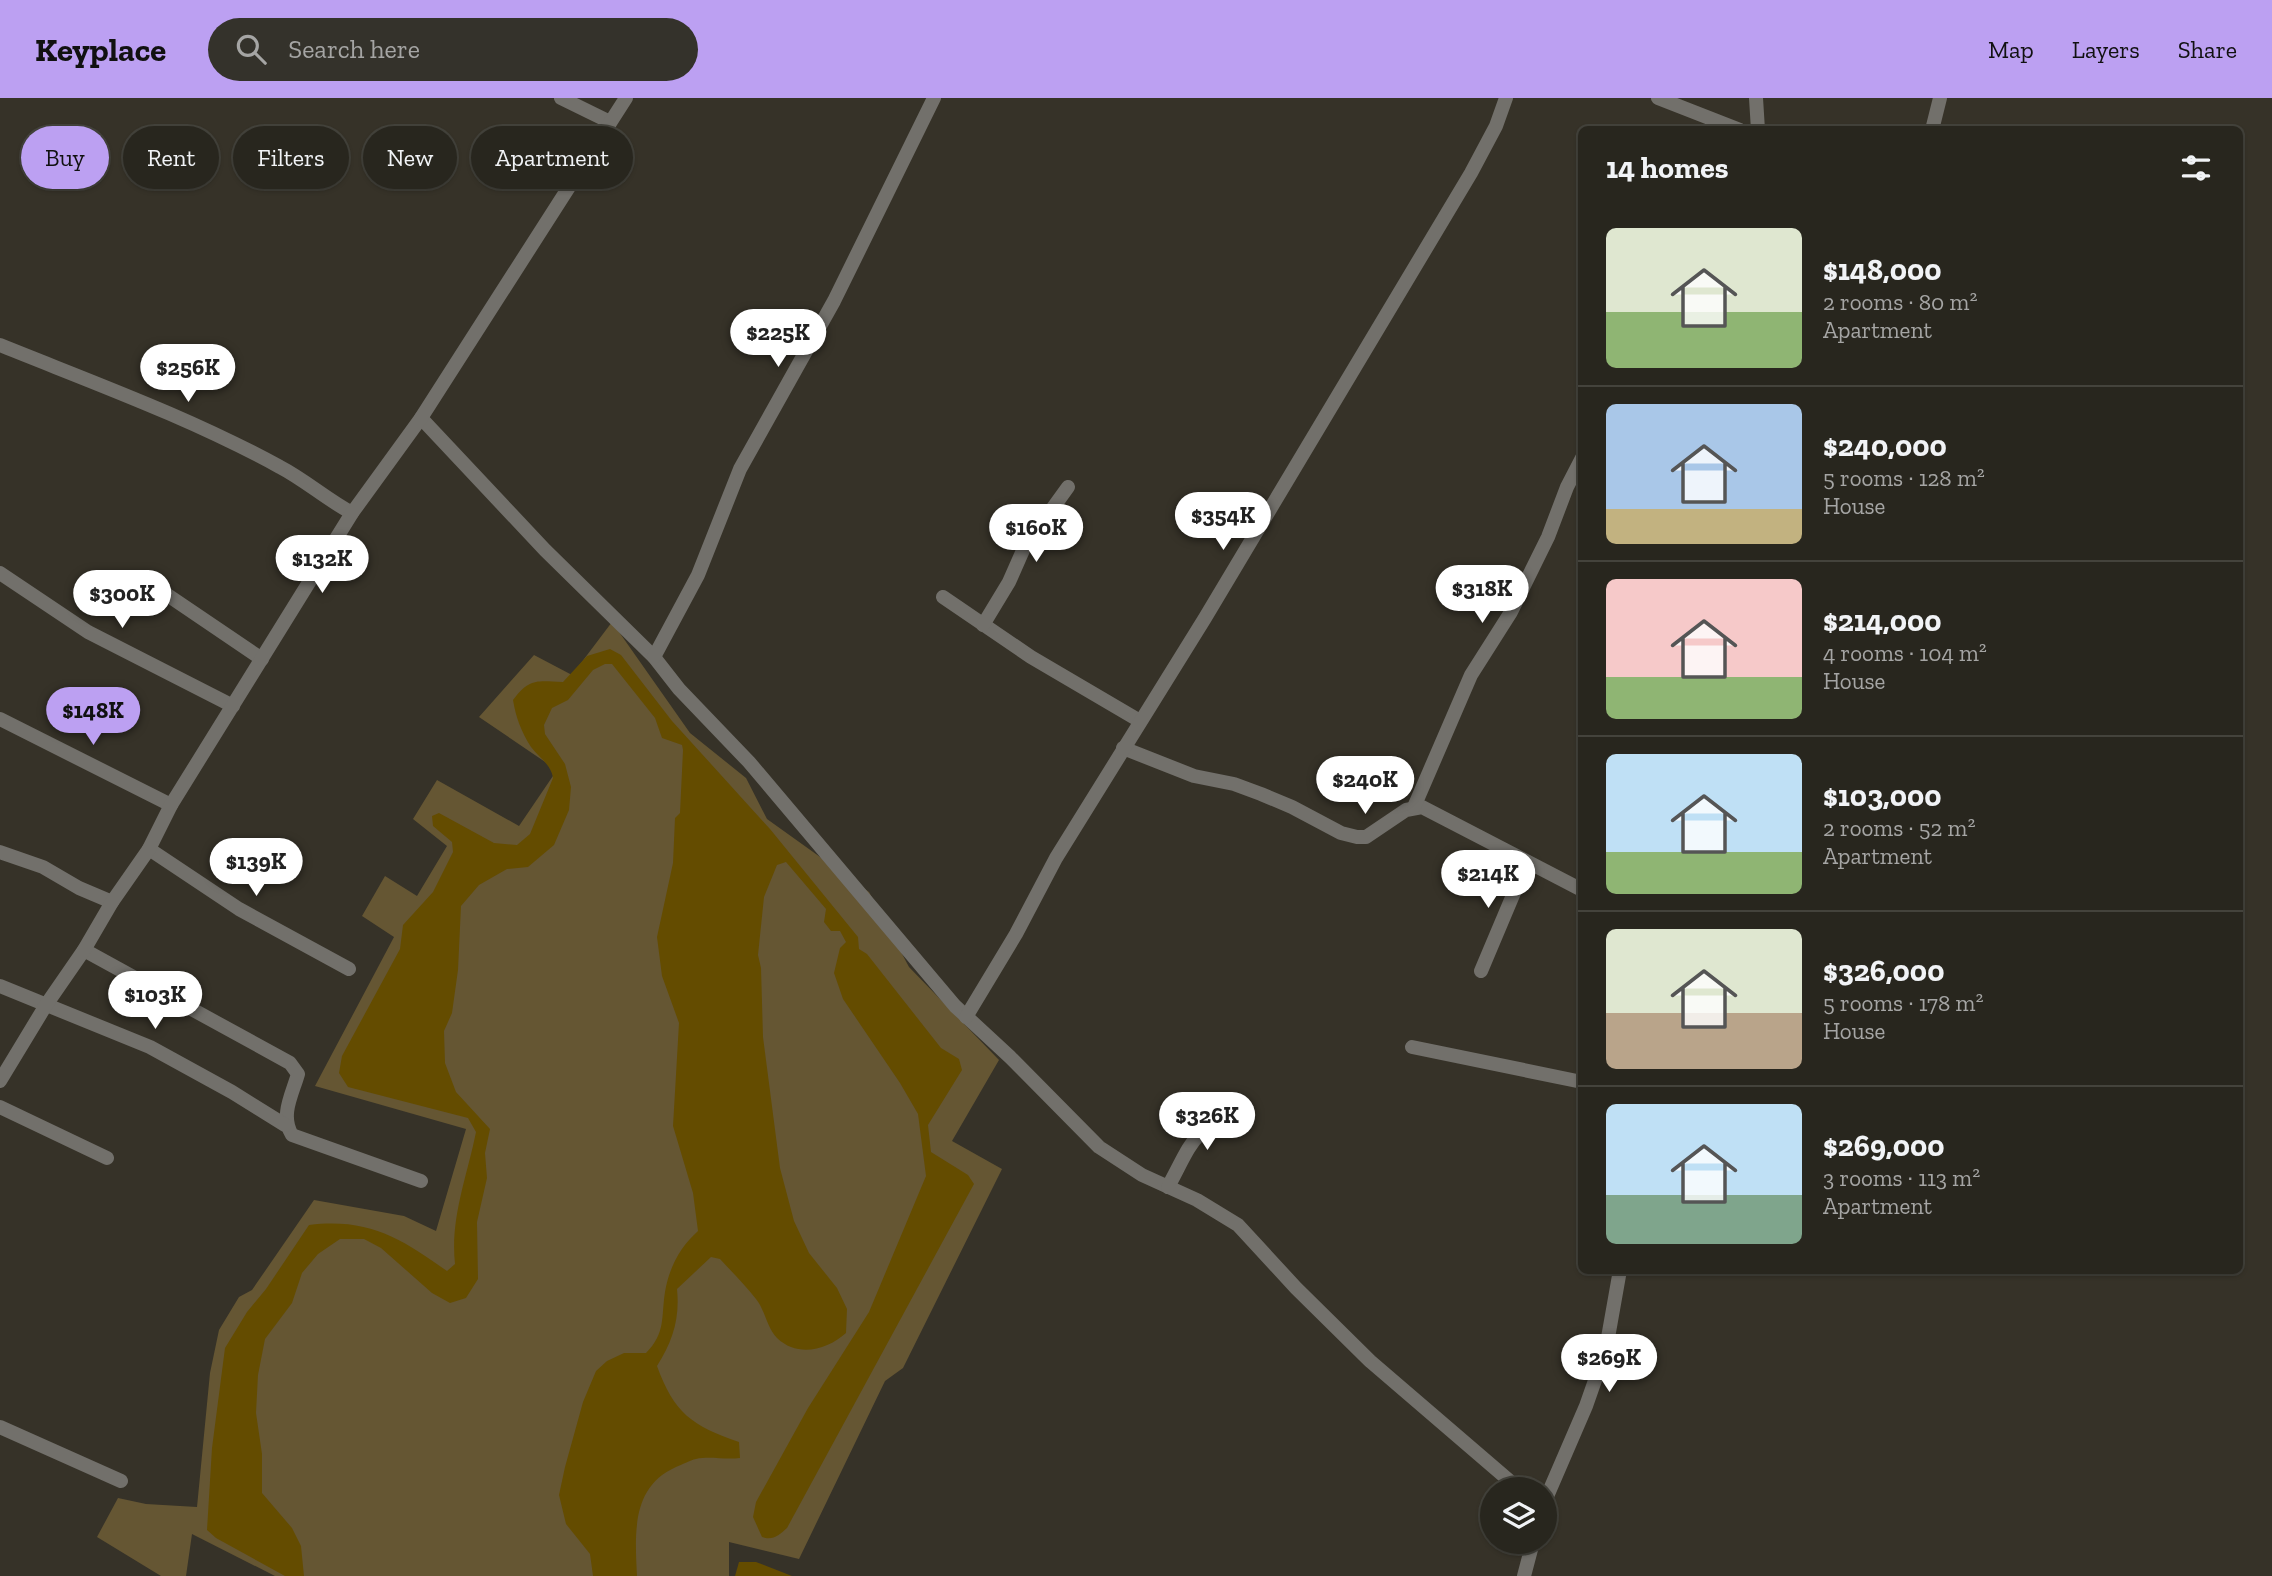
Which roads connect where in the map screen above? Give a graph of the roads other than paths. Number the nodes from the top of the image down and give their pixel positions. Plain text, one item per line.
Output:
1 (561, 98) edge
2 (626, 98) edge
3 (934, 98) edge
4 (1506, 98) edge
5 (1658, 98) edge
6 (1756, 98) edge
7 (1940, 98) edge
8 (610, 122) junction
9 (1730, 126) edge
10 (1758, 126) edge
11 (1933, 126) edge
12 (0, 345) edge
13 (421, 418) junction
14 (1578, 467) edge
15 (1068, 487) dead end
16 (352, 513) junction
17 (0, 573) edge
18 (166, 594) dead end
19 (943, 597) dead end
20 (983, 625) junction
21 (654, 657) junction
22 (262, 659) junction
23 (233, 706) junction
24 (0, 719) edge
25 (1140, 721) junction
26 (1123, 748) junction
27 (171, 805) junction
28 (1414, 807) junction
29 (149, 849) junction
30 (0, 852) edge
31 (1527, 862) junction
32 (1578, 888) edge
33 (112, 902) junction
34 (84, 950) junction
35 (349, 969) dead end
36 (1481, 971) dead end
37 (0, 986) edge
38 (46, 1005) junction
39 (966, 1017) junction
40 (1412, 1047) dead end
41 (0, 1081) edge
42 (1578, 1081) edge
43 (0, 1107) edge
44 (1242, 1111) dead end
45 (285, 1125) junction
46 (107, 1158) dead end
47 (421, 1181) dead end
48 (1168, 1187) junction
49 (1619, 1274) edge
50 (0, 1427) edge
51 (1505, 1477) edge
52 (1555, 1477) edge
53 (121, 1481) dead end
54 (1530, 1554) edge
55 (1524, 1576) edge

1 - 8 street
2 - 8 street
3 - 21 street
4 - 25 street
5 - 9 street
6 - 10 street
7 - 11 street
8 - 13 street
12 - 16 street
13 - 16 street
13 - 21 street
14 - 28 street
15 - 20 street
16 - 22 street
17 - 23 street
18 - 22 street
19 - 20 street
20 - 25 street
21 - 39 street
22 - 23 street
23 - 27 street
24 - 27 street
25 - 26 street
26 - 28 street
26 - 39 street
27 - 29 street
28 - 31 street
29 - 33 street
29 - 35 street
30 - 33 street
31 - 32 street
31 - 36 street
33 - 34 street
34 - 38 street
34 - 45 street
37 - 38 street
38 - 41 street
38 - 45 street
39 - 48 street
40 - 42 street
43 - 46 street
44 - 48 street
45 - 47 street
48 - 51 street
49 - 52 street
50 - 53 street
54 - 55 street

